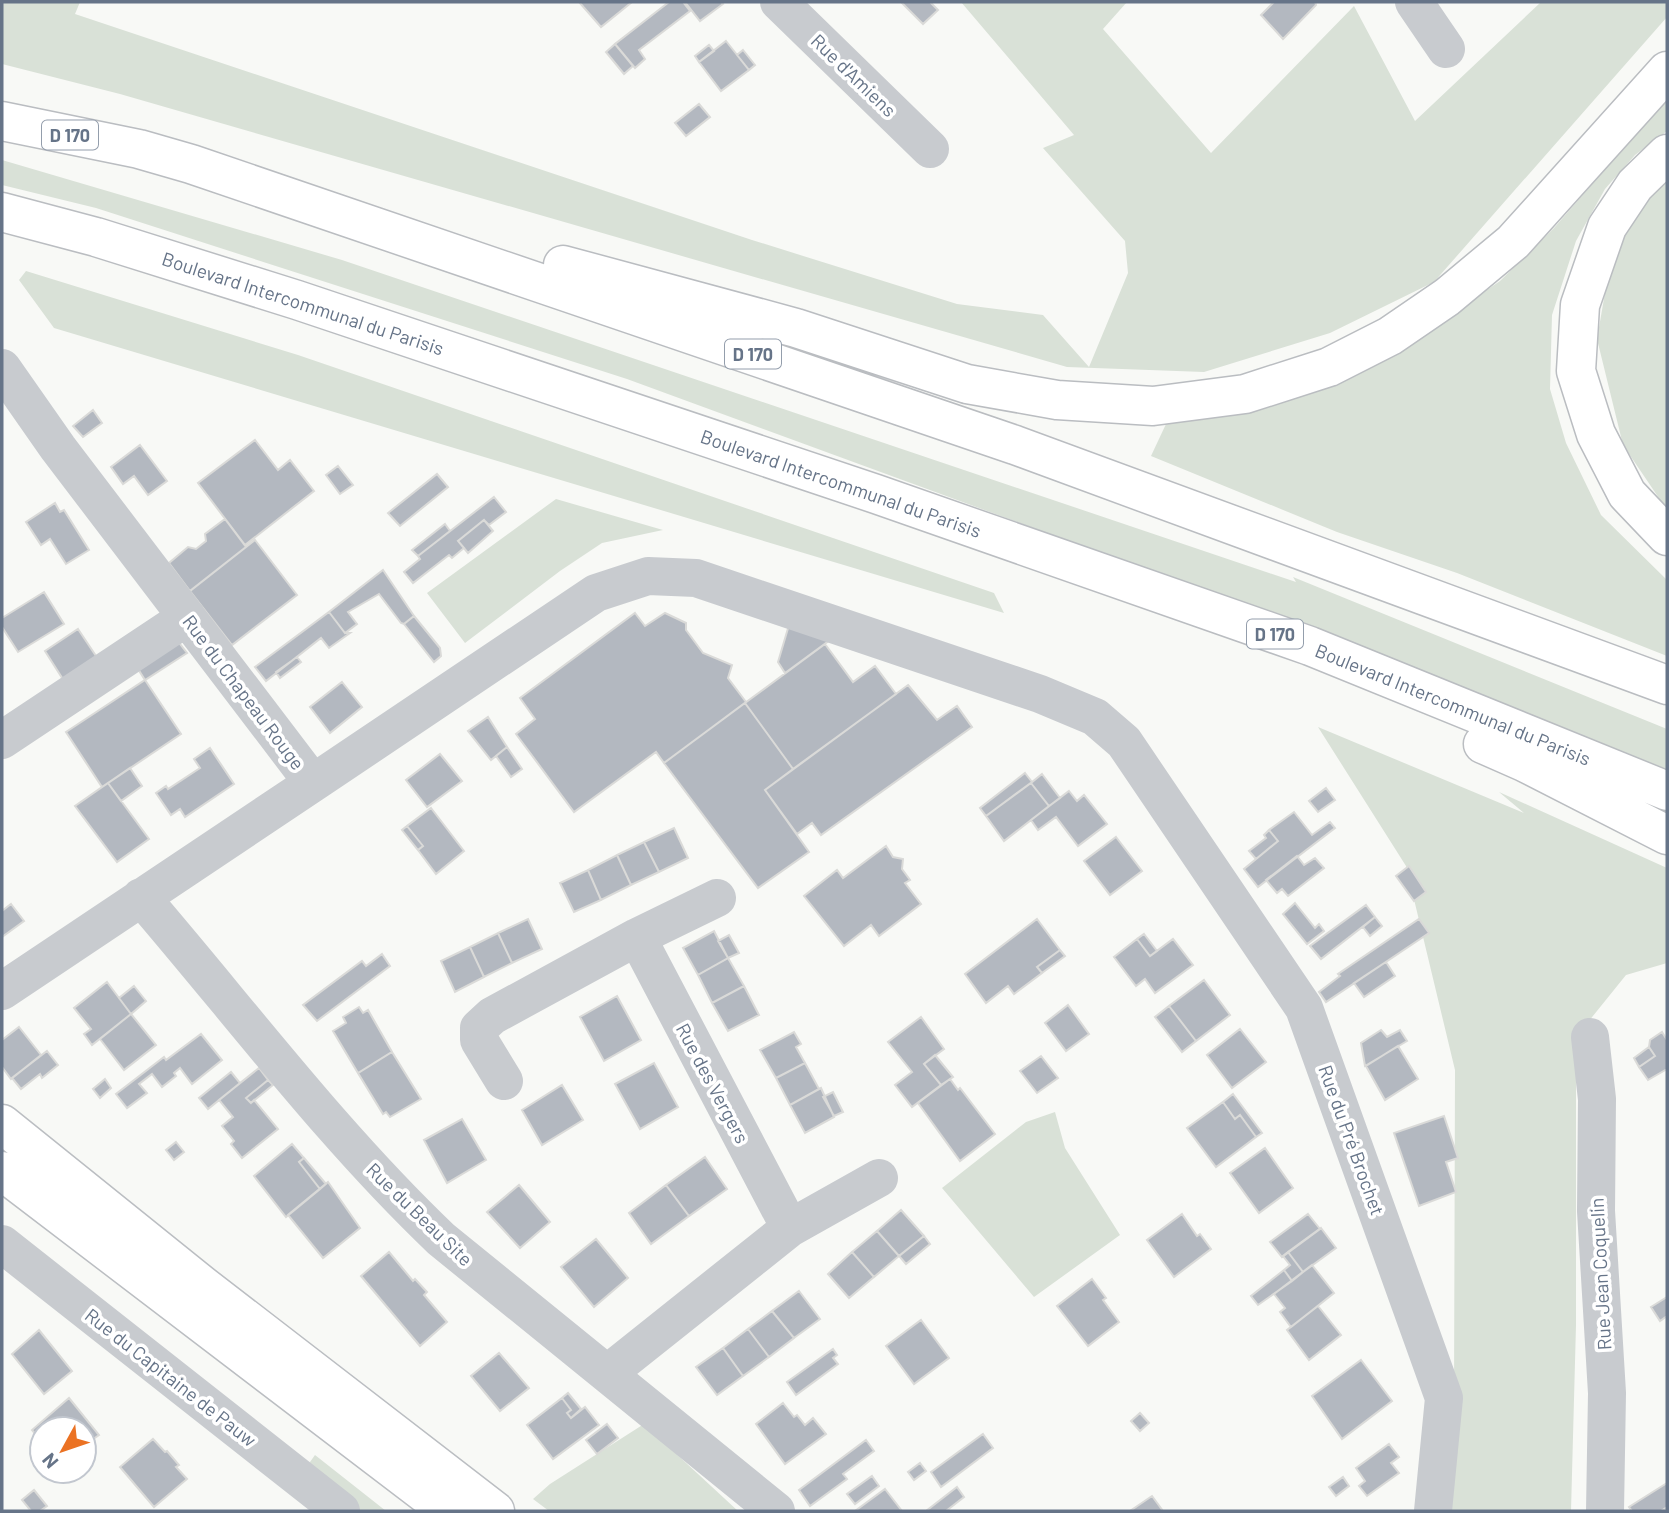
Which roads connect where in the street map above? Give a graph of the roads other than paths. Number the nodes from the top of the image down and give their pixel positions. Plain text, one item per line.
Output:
1 (779, 2) edge
2 (1414, 2) edge
3 (1446, 49) dead end
4 (1667, 71) edge
5 (2, 115) edge
6 (2, 121) edge
7 (139, 149) junction
8 (930, 149) dead end
9 (1667, 154) edge
10 (191, 164) junction
11 (2, 212) edge
12 (2, 220) edge
13 (96, 237) junction
14 (2, 368) edge
15 (876, 494) junction
16 (1667, 536) edge
17 (1311, 553) junction
18 (187, 617) junction
19 (1667, 685) edge
20 (1667, 699) edge
21 (2, 740) edge
22 (313, 783) junction
23 (1667, 791) edge
24 (1667, 835) edge
25 (141, 897) junction
26 (717, 898) dead end
27 (637, 937) junction
28 (2, 991) edge
29 (1590, 1037) dead end
30 (504, 1081) dead end
31 (2, 1124) edge
32 (2, 1171) edge
33 (879, 1178) dead end
34 (790, 1228) junction
35 (2, 1244) edge
36 (608, 1373) junction
37 (341, 1511) edge
38 (449, 1511) edge
39 (495, 1511) edge
40 (776, 1511) edge
41 (1433, 1511) edge
42 (1605, 1511) edge

1 - 8 street, Rue d'Amiens
2 - 3 street
4 - 10 main road
5 - 7 main road
6 - 7 main road, D 170
7 - 10 main road, D 170
9 - 16 main road
10 - 17 main road, D 170
11 - 13 main road, Boulevard Intercommunal du Parisis / D 170
12 - 13 main road
13 - 15 main road, Boulevard Intercommunal du Parisis / D 170
14 - 18 street, Rue du Chapeau Rouge
15 - 23 main road, Boulevard Intercommunal du Parisis / D 170
15 - 24 main road
17 - 19 main road, D 170
17 - 20 main road
18 - 21 street
18 - 22 street, Rue du Chapeau Rouge
22 - 25 street, Rue du Chapeau Rouge
22 - 41 street, Rue du Pré Brochet
25 - 28 street, Rue du Chapeau Rouge
25 - 36 street, Rue du Beau Site
26 - 27 street
27 - 30 street
27 - 34 street, Rue des Vergers
29 - 42 street, Rue Jean Coquelin
31 - 39 main road
32 - 38 main road
33 - 34 street
34 - 36 street
35 - 37 street, Rue du Capitaine de Pauw
36 - 40 street, Rue du Beau Site

